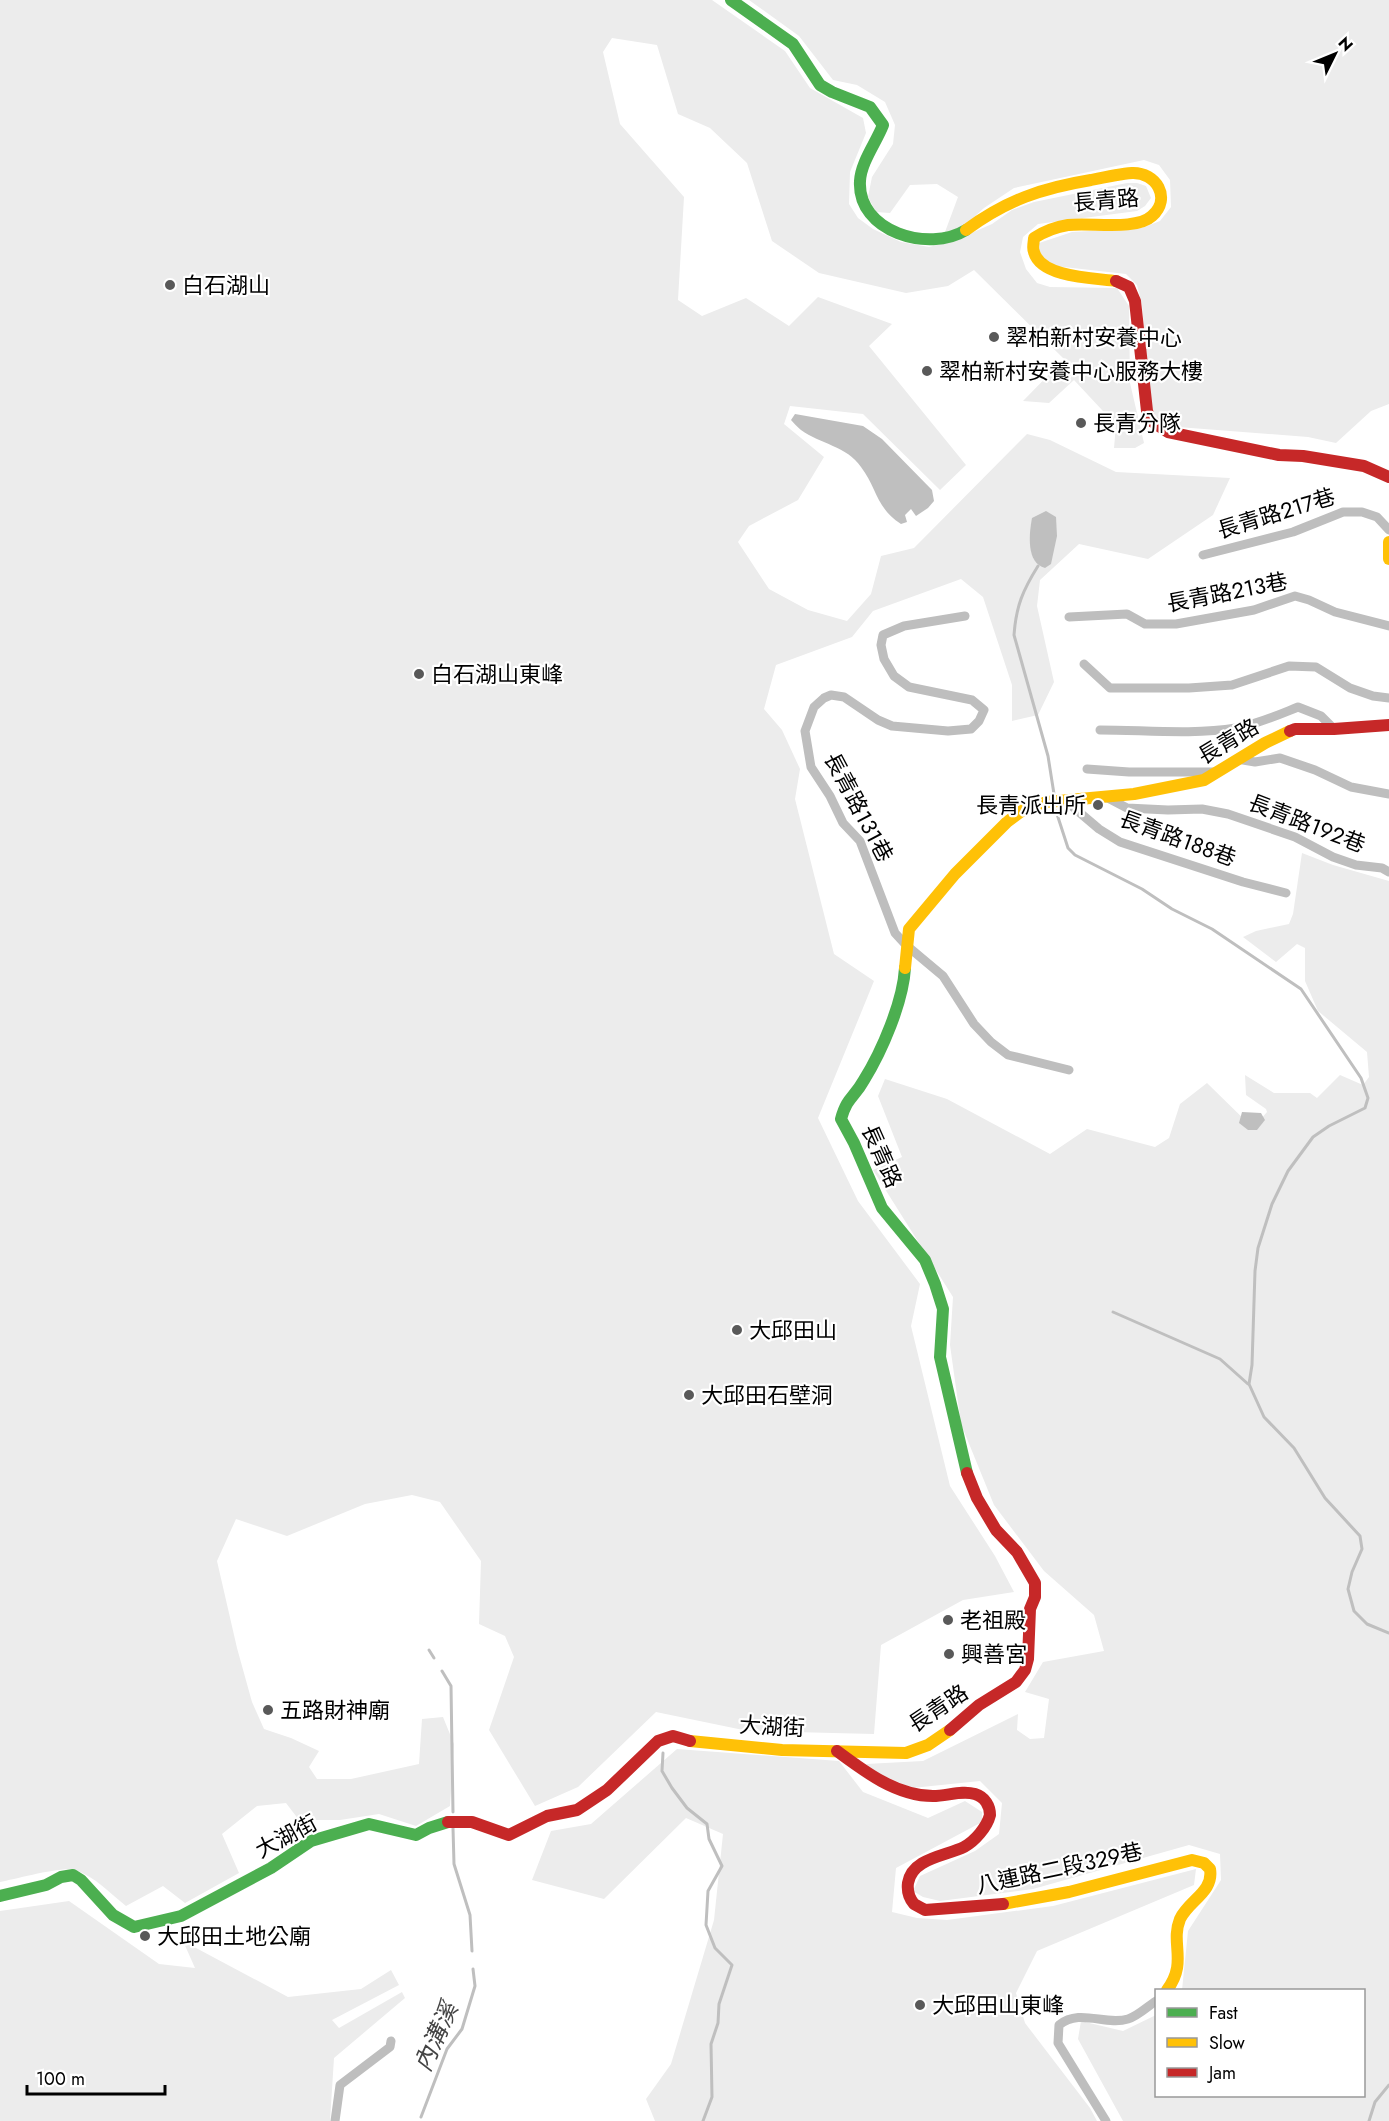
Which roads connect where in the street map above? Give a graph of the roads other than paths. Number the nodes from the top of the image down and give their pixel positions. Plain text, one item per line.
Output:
1 (731, 0) edge
2 (1389, 477) edge
3 (1389, 530) edge
4 (1389, 542) edge
5 (1203, 555) dead end
6 (1389, 559) edge
7 (965, 616) dead end
8 (1069, 617) dead end
9 (1389, 626) edge
10 (1084, 664) dead end
11 (1389, 698) edge
12 (1389, 725) edge
13 (1334, 729) junction
14 (1100, 730) dead end
15 (1237, 759) junction
16 (1087, 769) dead end
17 (1215, 772) junction
18 (1389, 794) edge
19 (1106, 797) junction
20 (1066, 801) junction
21 (1389, 872) edge
22 (1286, 893) dead end
23 (906, 945) junction
24 (1069, 1070) dead end
25 (837, 1751) junction
26 (0, 1896) edge
27 (1168, 1989) edge
28 (1155, 2002) edge
29 (391, 2041) dead end
30 (335, 2121) edge
31 (1106, 2121) edge

1 - 2 street, 長青路
3 - 5 street, 長青路217巷
4 - 6 street
7 - 23 street, 長青路131巷
8 - 9 street, 長青路213巷
10 - 11 street
12 - 13 street, 長青路
13 - 14 street
13 - 15 street, 長青路
15 - 17 street, 長青路
15 - 18 street
16 - 17 street
17 - 19 street, 長青路
19 - 20 street, 長青路
19 - 21 street, 長青路192巷
20 - 22 street, 長青路188巷
20 - 23 street, 長青路
23 - 24 street, 長青路131巷
23 - 25 street, 長青路
25 - 26 street, 大湖街
25 - 27 street, 八連路二段329巷
28 - 31 street
29 - 30 street

